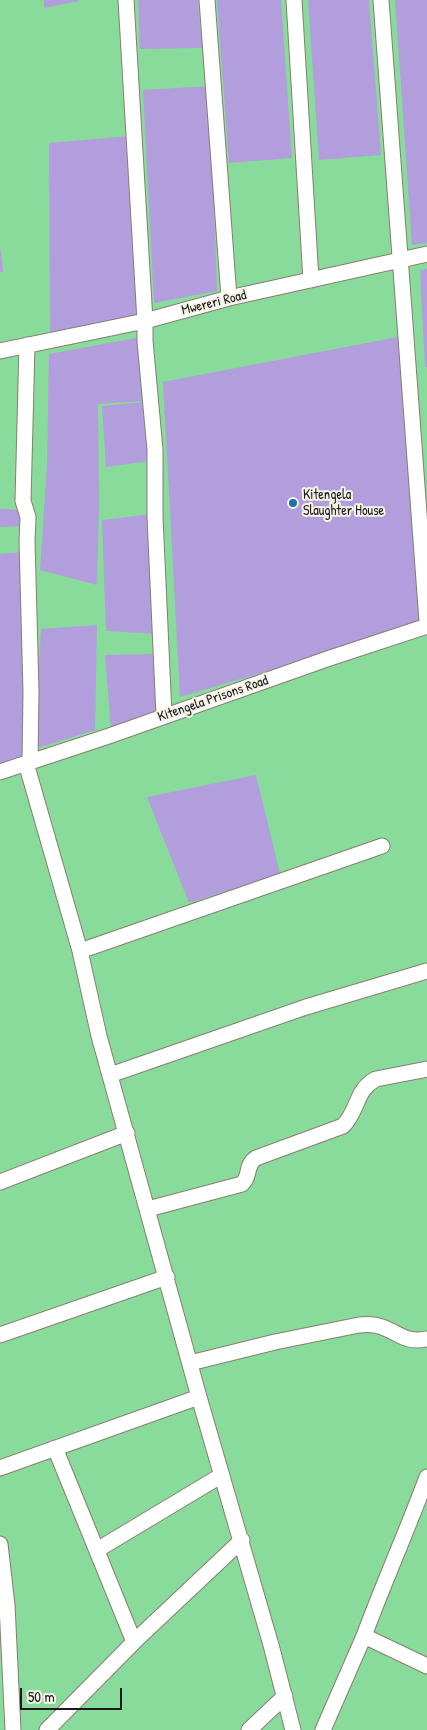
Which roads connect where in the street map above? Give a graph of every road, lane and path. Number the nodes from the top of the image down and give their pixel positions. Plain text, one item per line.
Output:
1 (126, 0) edge
2 (207, 0) edge
3 (294, 0) edge
4 (381, 0) edge
5 (427, 254) edge
6 (400, 262) junction
7 (311, 280) junction
8 (229, 298) junction
9 (145, 321) junction
10 (27, 345) junction
11 (0, 351) edge
12 (427, 621) edge
13 (427, 626) edge
14 (164, 715) junction
15 (28, 762) junction
16 (0, 772) edge
17 (382, 846) dead end
18 (80, 952) junction
19 (427, 971) edge
20 (427, 1069) edge
21 (110, 1075) junction
22 (127, 1133) junction
23 (0, 1182) edge
24 (148, 1209) junction
25 (167, 1277) junction
26 (0, 1335) edge
27 (427, 1339) edge
28 (190, 1363) junction
29 (199, 1397) junction
30 (55, 1448) junction
31 (0, 1468) edge
32 (222, 1475) junction
33 (427, 1477) edge
34 (242, 1540) junction
35 (0, 1544) edge
36 (97, 1550) junction
37 (364, 1636) junction
38 (134, 1642) junction
39 (427, 1666) edge
40 (285, 1696) junction
41 (13, 1730) edge
42 (47, 1730) edge
43 (249, 1730) edge
44 (293, 1730) edge
45 (323, 1730) edge

1 - 9 street
2 - 8 street
3 - 7 street
4 - 6 street
5 - 6 street, Mwereri Road
6 - 7 street, Mwereri Road
6 - 12 street
7 - 8 street, Mwereri Road
8 - 9 street, Mwereri Road
9 - 10 street, Mwereri Road
9 - 14 street
10 - 11 street, Mwereri Road
10 - 15 street
13 - 14 street, Kitengela Prisons Road
14 - 15 street, Kitengela Prisons Road
15 - 16 street, Kitengela Prisons Road
15 - 18 street
17 - 18 street
18 - 21 street
19 - 21 street
20 - 24 street
21 - 22 street
22 - 23 street
22 - 24 street
24 - 25 street
25 - 26 street
25 - 28 street
27 - 28 street
28 - 29 street
29 - 30 street
29 - 32 street
30 - 31 street
30 - 36 street
32 - 34 street
32 - 36 street
33 - 37 street
34 - 38 street
34 - 40 street
35 - 41 street
36 - 38 street
37 - 39 street
37 - 45 street
38 - 42 street
40 - 43 street
40 - 44 street

